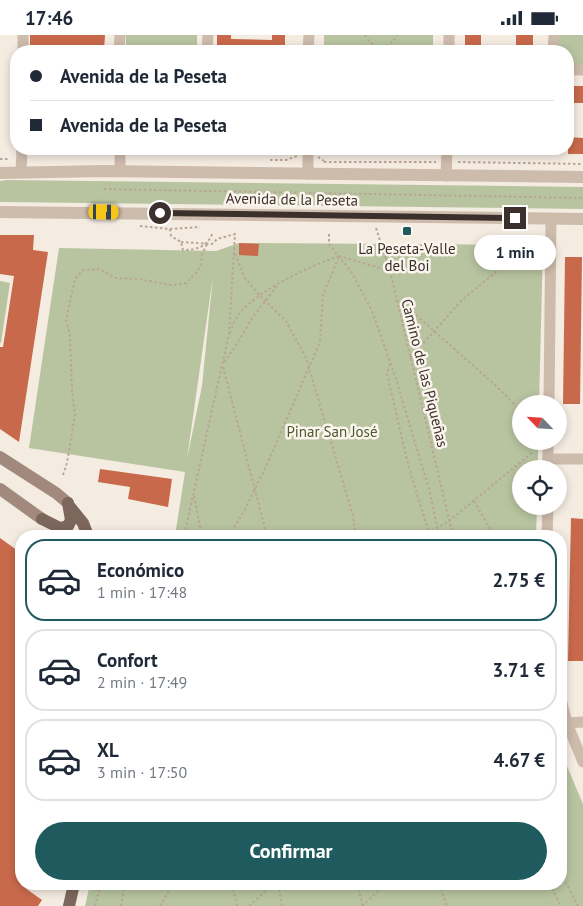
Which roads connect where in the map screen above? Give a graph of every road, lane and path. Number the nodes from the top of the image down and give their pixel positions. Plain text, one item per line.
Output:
1 (365, 35) edge
2 (397, 35) edge
3 (375, 45) edge
4 (387, 45) edge
5 (22, 155) edge
6 (120, 155) edge
7 (308, 155) edge
8 (447, 155) edge
9 (0, 159) edge
10 (14, 159) dead end
11 (120, 171) junction
12 (21, 172) junction
13 (0, 173) edge
14 (308, 174) junction
15 (446, 175) junction
16 (583, 177) edge
17 (104, 189) dead end
18 (583, 198) edge
19 (0, 211) edge
20 (372, 216) junction
21 (551, 218) junction
22 (583, 219) edge
23 (170, 229) dead end
24 (214, 232) dead end
25 (329, 234) dead end
26 (537, 238) dead end
27 (181, 242) junction
28 (207, 244) junction
29 (234, 252) junction
30 (339, 257) junction
31 (390, 271) junction
32 (276, 286) junction
33 (260, 296) junction
34 (395, 300) junction
35 (266, 302) junction
36 (433, 330) junction
37 (229, 334) junction
38 (410, 358) junction
39 (390, 363) junction
40 (222, 364) junction
41 (309, 366) junction
42 (549, 395) edge
43 (512, 402) edge
44 (533, 452) dead end
45 (0, 457) edge
46 (583, 459) edge
47 (567, 461) edge
48 (63, 475) dead end
49 (0, 489) edge
50 (255, 490) junction
51 (194, 494) junction
52 (474, 501) junction
53 (68, 503) junction
54 (548, 515) edge
55 (42, 519) junction
56 (449, 521) junction
57 (437, 528) junction
58 (54, 530) edge
59 (86, 530) edge
60 (185, 530) edge
61 (201, 530) edge
62 (232, 530) edge
63 (265, 530) edge
64 (355, 530) edge
65 (428, 530) edge
66 (435, 530) edge
67 (451, 530) edge
68 (491, 530) edge
69 (547, 530) edge
70 (583, 722) edge
71 (567, 723) joint
72 (583, 762) edge
73 (567, 885) edge
74 (73, 890) edge
75 (99, 890) edge
76 (124, 890) edge
77 (169, 890) edge
78 (233, 890) edge
79 (266, 890) edge
80 (279, 890) edge
81 (359, 890) edge
82 (380, 890) edge
83 (441, 890) edge
84 (553, 890) edge
85 (69, 906) edge
86 (95, 906) edge
87 (121, 906) edge
88 (160, 906) edge
89 (237, 906) edge
90 (249, 906) edge
91 (282, 906) edge
92 (363, 906) edge
93 (447, 906) edge
94 (560, 906) edge
95 (578, 906) edge

1 - 3 path
2 - 4 path
5 - 12 street
6 - 11 street
7 - 14 street
8 - 15 street
9 - 10 path
11 - 12 street, Avenida de la Peseta
11 - 14 street, Avenida de la Peseta
12 - 13 street, Avenida de la Peseta
14 - 15 street, Avenida de la Peseta
15 - 16 street, Avenida de la Peseta
17 - 18 path
19 - 20 street, Avenida de la Peseta
20 - 21 street, Avenida de la Peseta
20 - 31 path, Camino de las Piqueñas
21 - 22 street, Avenida de la Peseta
21 - 42 street
23 - 27 path
24 - 28 path
25 - 30 path, Camino de las Piqueñas
26 - 36 path
27 - 28 path
27 - 28 path
28 - 29 path
28 - 48 path
29 - 33 path
29 - 37 path
30 - 31 path
30 - 32 path
30 - 39 path, Camino de las Piqueñas
30 - 41 path
31 - 34 path, Camino de las Piqueñas
32 - 33 path
32 - 35 path
33 - 35 path
33 - 37 path
34 - 36 path
34 - 38 path, Camino de las Piqueñas
35 - 40 path
35 - 41 path
36 - 38 path
36 - 43 path
37 - 40 path
38 - 56 path, Camino de las Piqueñas
39 - 57 path, Camino de las Piqueñas
39 - 65 path
40 - 50 path
40 - 51 path
41 - 50 path
41 - 64 path
44 - 52 path
45 - 53 main road
46 - 47 street
49 - 55 main road
50 - 62 path
50 - 63 path
51 - 60 path
51 - 61 path
52 - 56 path
52 - 68 path
53 - 55 main road
53 - 59 main road
54 - 69 street
55 - 58 main road
56 - 57 path
56 - 67 path, Camino de las Piqueñas
57 - 66 path
70 - 71 street
71 - 72 street
73 - 95 path
74 - 85 main road
75 - 86 path
76 - 87 path
77 - 88 path
78 - 89 path
79 - 90 path
80 - 91 path
81 - 92 path
82 - 92 path
83 - 93 path
84 - 94 path

